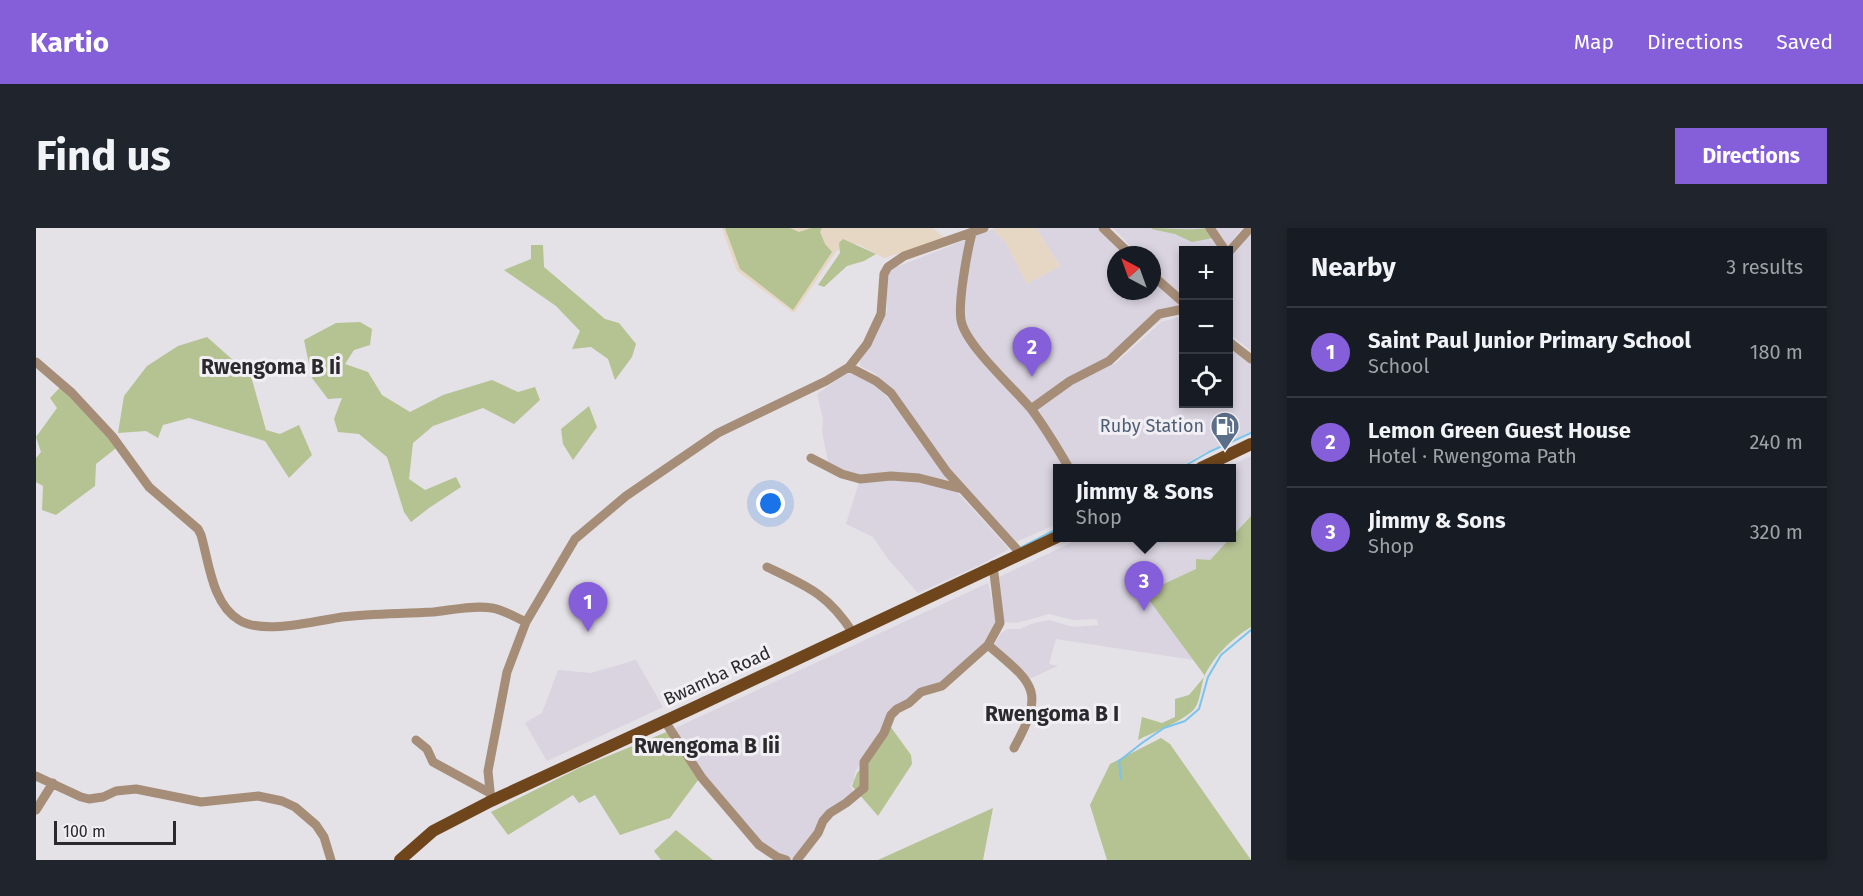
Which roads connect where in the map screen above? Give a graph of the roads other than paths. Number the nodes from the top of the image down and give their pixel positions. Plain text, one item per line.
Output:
1 (984, 228) edge
2 (1102, 228) edge
3 (1210, 228) edge
4 (1250, 228) edge
5 (972, 233) junction
6 (1121, 246) edge
7 (1223, 246) edge
8 (1233, 246) edge
9 (1161, 283) edge
10 (1181, 300) edge
11 (1179, 310) edge
12 (1233, 344) edge
13 (1251, 359) edge
14 (36, 362) edge
15 (849, 367) junction
16 (1031, 410) junction
17 (1251, 444) edge
18 (811, 458) dead end
19 (1067, 464) edge
20 (1208, 464) edge
21 (962, 489) junction
22 (1053, 539) edge
23 (1021, 554) junction
24 (993, 566) junction
25 (767, 567) dead end
26 (526, 622) junction
27 (853, 633) junction
28 (988, 645) junction
29 (664, 720) junction
30 (416, 740) dead end
31 (1014, 747) dead end
32 (36, 776) edge
33 (53, 783) junction
34 (491, 797) junction
35 (36, 810) edge
36 (331, 860) edge
37 (399, 860) edge
38 (786, 860) edge
39 (797, 860) edge

1 - 5 street
2 - 6 street
3 - 7 street
4 - 8 street
5 - 15 street
5 - 16 street
9 - 10 street
11 - 16 street
12 - 13 street
14 - 26 street
15 - 21 street
15 - 26 street
16 - 19 street
17 - 20 main road
18 - 21 street
21 - 23 street
22 - 23 main road, Bwamba Road
23 - 24 main road, Bwamba Road
24 - 27 main road, Bwamba Road
24 - 28 street
25 - 27 street
26 - 34 street
27 - 29 main road, Bwamba Road
28 - 31 street
28 - 39 street
29 - 34 main road, Bwamba Road
29 - 38 street
30 - 34 street
32 - 33 street
33 - 35 street
33 - 36 street
34 - 37 main road, Bwamba Road

